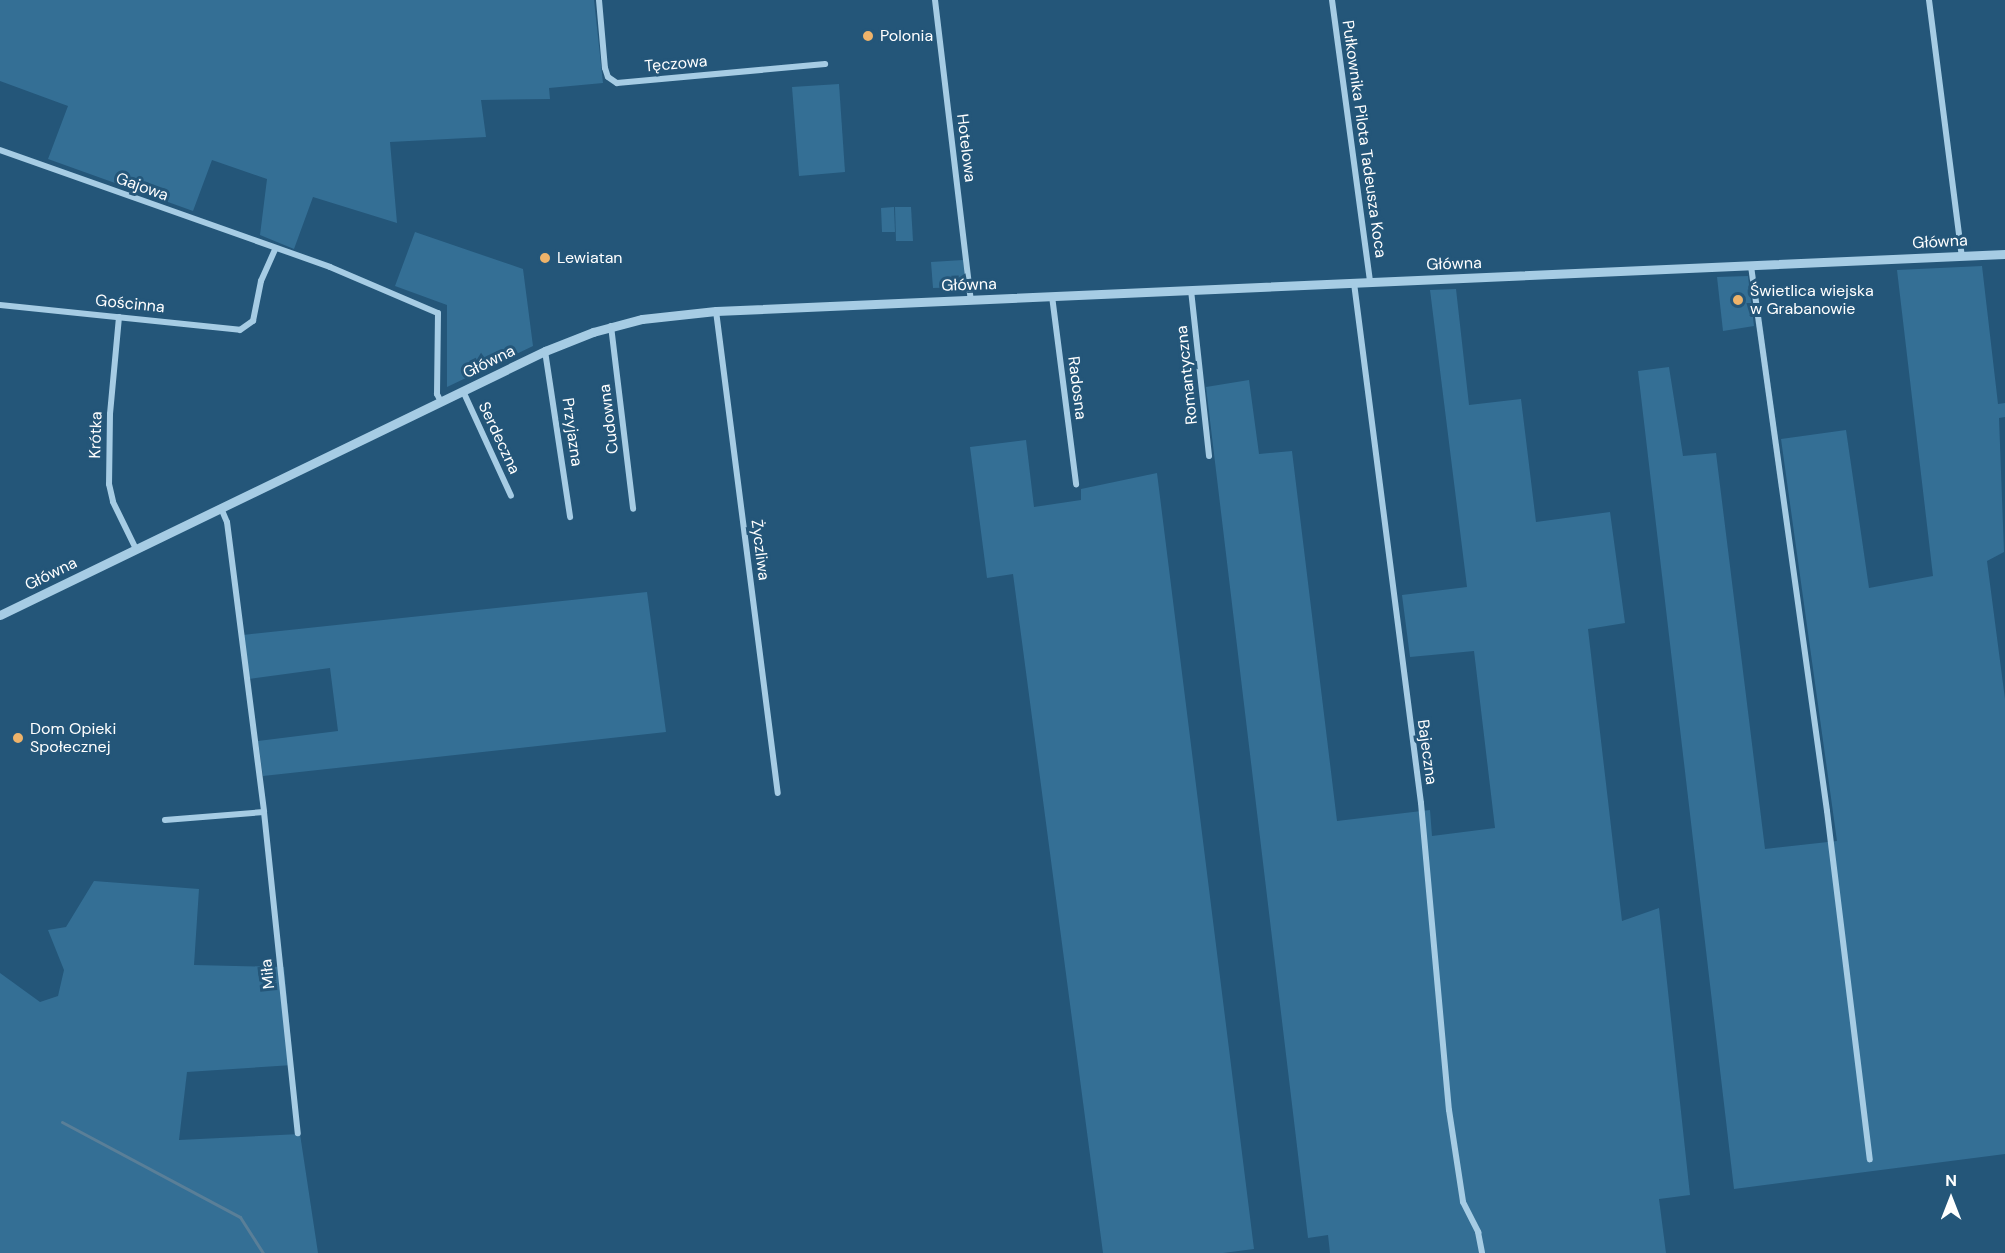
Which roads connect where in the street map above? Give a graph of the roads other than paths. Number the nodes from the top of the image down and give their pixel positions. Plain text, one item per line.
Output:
1 (599, 0) edge
2 (935, 0) edge
3 (1332, 0) edge
4 (1929, 0) edge
5 (825, 64) dead end
6 (0, 150) edge
7 (274, 249) junction
8 (2005, 254) edge
9 (1962, 256) junction
10 (1751, 266) junction
11 (1370, 282) junction
12 (1354, 283) junction
13 (1191, 290) junction
14 (1052, 296) junction
15 (971, 300) junction
16 (0, 305) edge
17 (716, 311) junction
18 (119, 317) junction
19 (611, 326) junction
20 (545, 351) junction
21 (463, 391) junction
22 (441, 402) junction
23 (1209, 456) dead end
24 (1076, 484) dead end
25 (511, 496) dead end
26 (221, 508) junction
27 (633, 509) dead end
28 (570, 516) dead end
29 (136, 549) junction
30 (0, 615) edge
31 (778, 793) dead end
32 (264, 812) junction
33 (165, 820) dead end
34 (298, 1133) dead end
35 (1870, 1159) dead end
36 (1482, 1253) edge

1 - 5 street, Tęczowa
2 - 15 street, Hotelowa
3 - 11 street, Pułkownika Pilota Tadeusza Koca
4 - 9 street
6 - 7 street, Gajowa
7 - 18 street, Gościnna
7 - 22 street, Gajowa
8 - 9 street, Główna
9 - 10 street, Główna
10 - 11 street, Główna
10 - 35 street
11 - 12 street, Główna
12 - 13 street, Główna
12 - 36 street, Bajeczna
13 - 14 street, Główna
13 - 23 street, Romantyczna
14 - 15 street, Główna
14 - 24 street, Radosna
15 - 17 street, Główna
16 - 18 street, Gościnna
17 - 19 street, Główna
17 - 31 street, Życzliwa
18 - 29 street, Krótka
19 - 20 street, Główna
19 - 27 street, Cudowna
20 - 21 street, Główna
20 - 28 street, Przyjazna
21 - 22 street, Główna
21 - 25 street, Serdeczna
22 - 26 street, Główna
26 - 29 street, Główna
26 - 32 street, Miła
29 - 30 street, Główna
32 - 33 street
32 - 34 street, Miła

